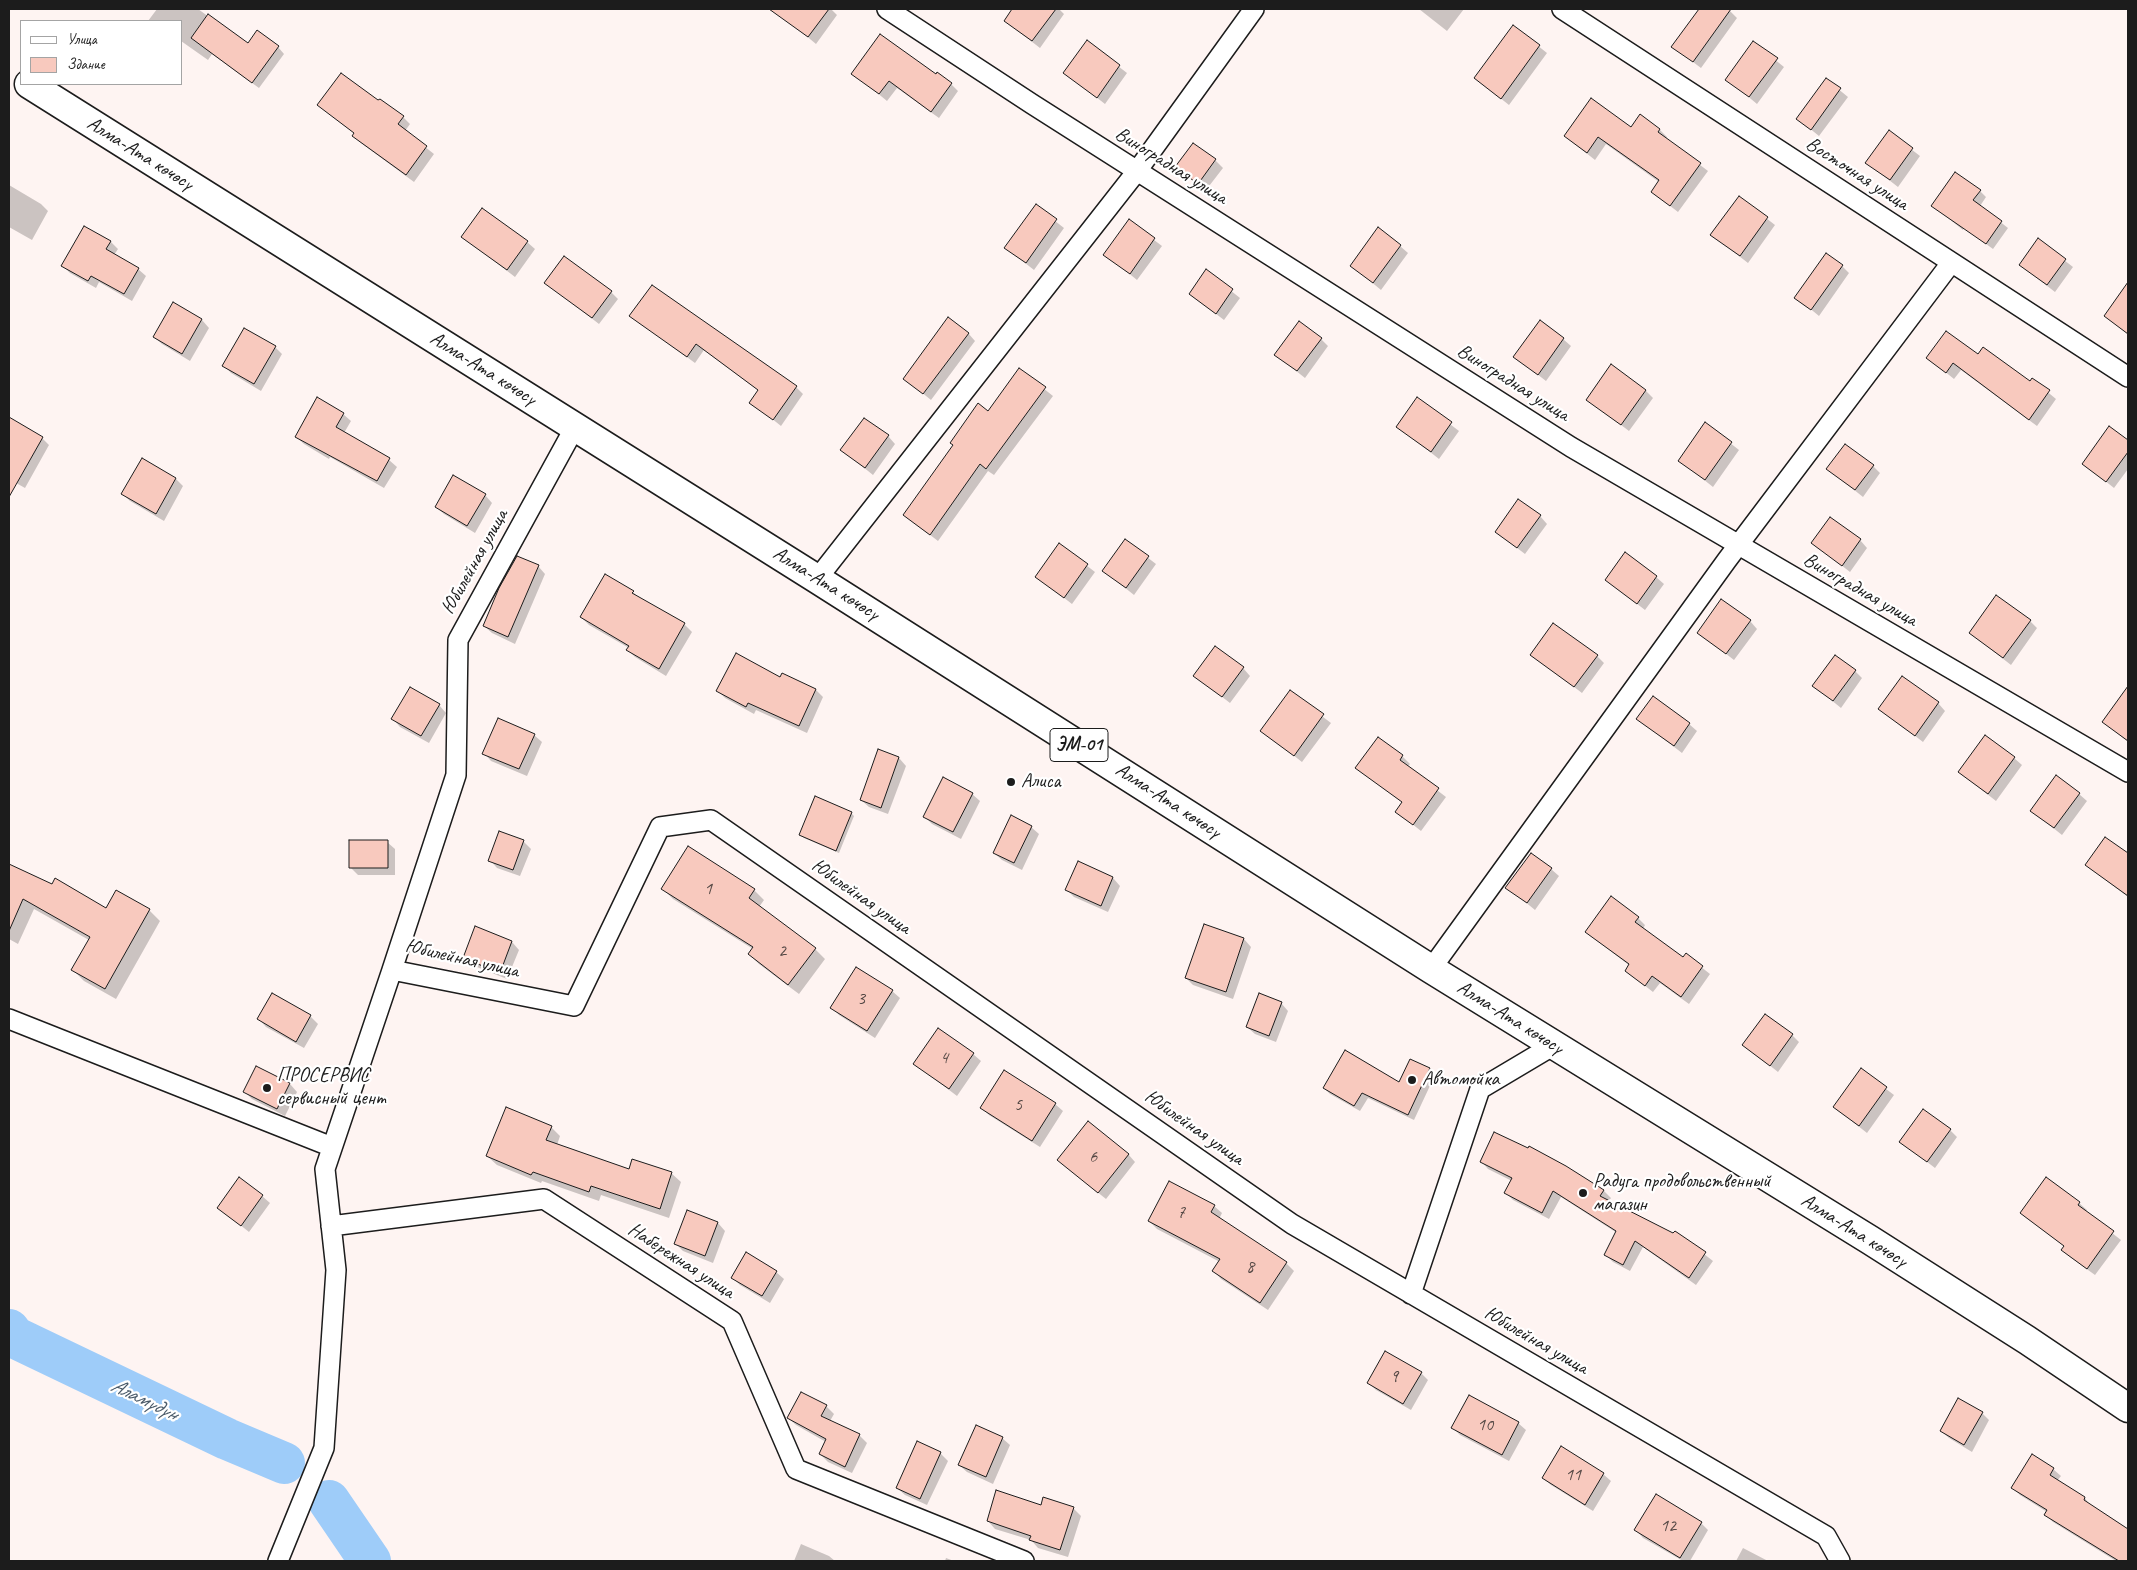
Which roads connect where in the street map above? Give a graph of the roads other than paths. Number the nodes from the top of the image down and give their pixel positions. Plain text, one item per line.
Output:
1 (887, 9) edge
2 (1254, 9) edge
3 (1562, 9) edge
4 (9, 71) edge
5 (20, 78) edge
6 (31, 85) edge
7 (1137, 172) junction
8 (1951, 262) junction
9 (2128, 377) edge
10 (575, 427) junction
11 (1738, 544) junction
12 (817, 579) junction
13 (2128, 772) edge
14 (1431, 969) junction
15 (392, 970) junction
16 (9, 1019) edge
17 (1554, 1045) junction
18 (332, 1147) junction
19 (331, 1226) junction
20 (1411, 1294) junction
21 (2128, 1408) edge
22 (278, 1561) edge
23 (1024, 1561) edge
24 (1840, 1561) edge

1 - 7 street, Виноградная улица
2 - 7 street
3 - 8 street, Восточная улица
4 - 5 highway
6 - 10 highway, Алма-Ата көчөсү / ЭМ-01
7 - 11 street, Виноградная улица
7 - 12 street
8 - 9 street, Восточная улица
8 - 11 street
10 - 12 highway, Алма-Ата көчөсү / ЭМ-01
10 - 15 street, Юбилейная улица
11 - 13 street, Виноградная улица
11 - 14 street
12 - 14 highway, Алма-Ата көчөсү / ЭМ-01
14 - 17 highway, Алма-Ата көчөсү / ЭМ-01
15 - 18 street
15 - 20 street, Юбилейная улица
16 - 18 street
17 - 20 street
17 - 21 highway, Алма-Ата көчөсү / ЭМ-01
18 - 19 street
19 - 22 street
19 - 23 street, Набережная улица
20 - 24 street, Юбилейная улица

